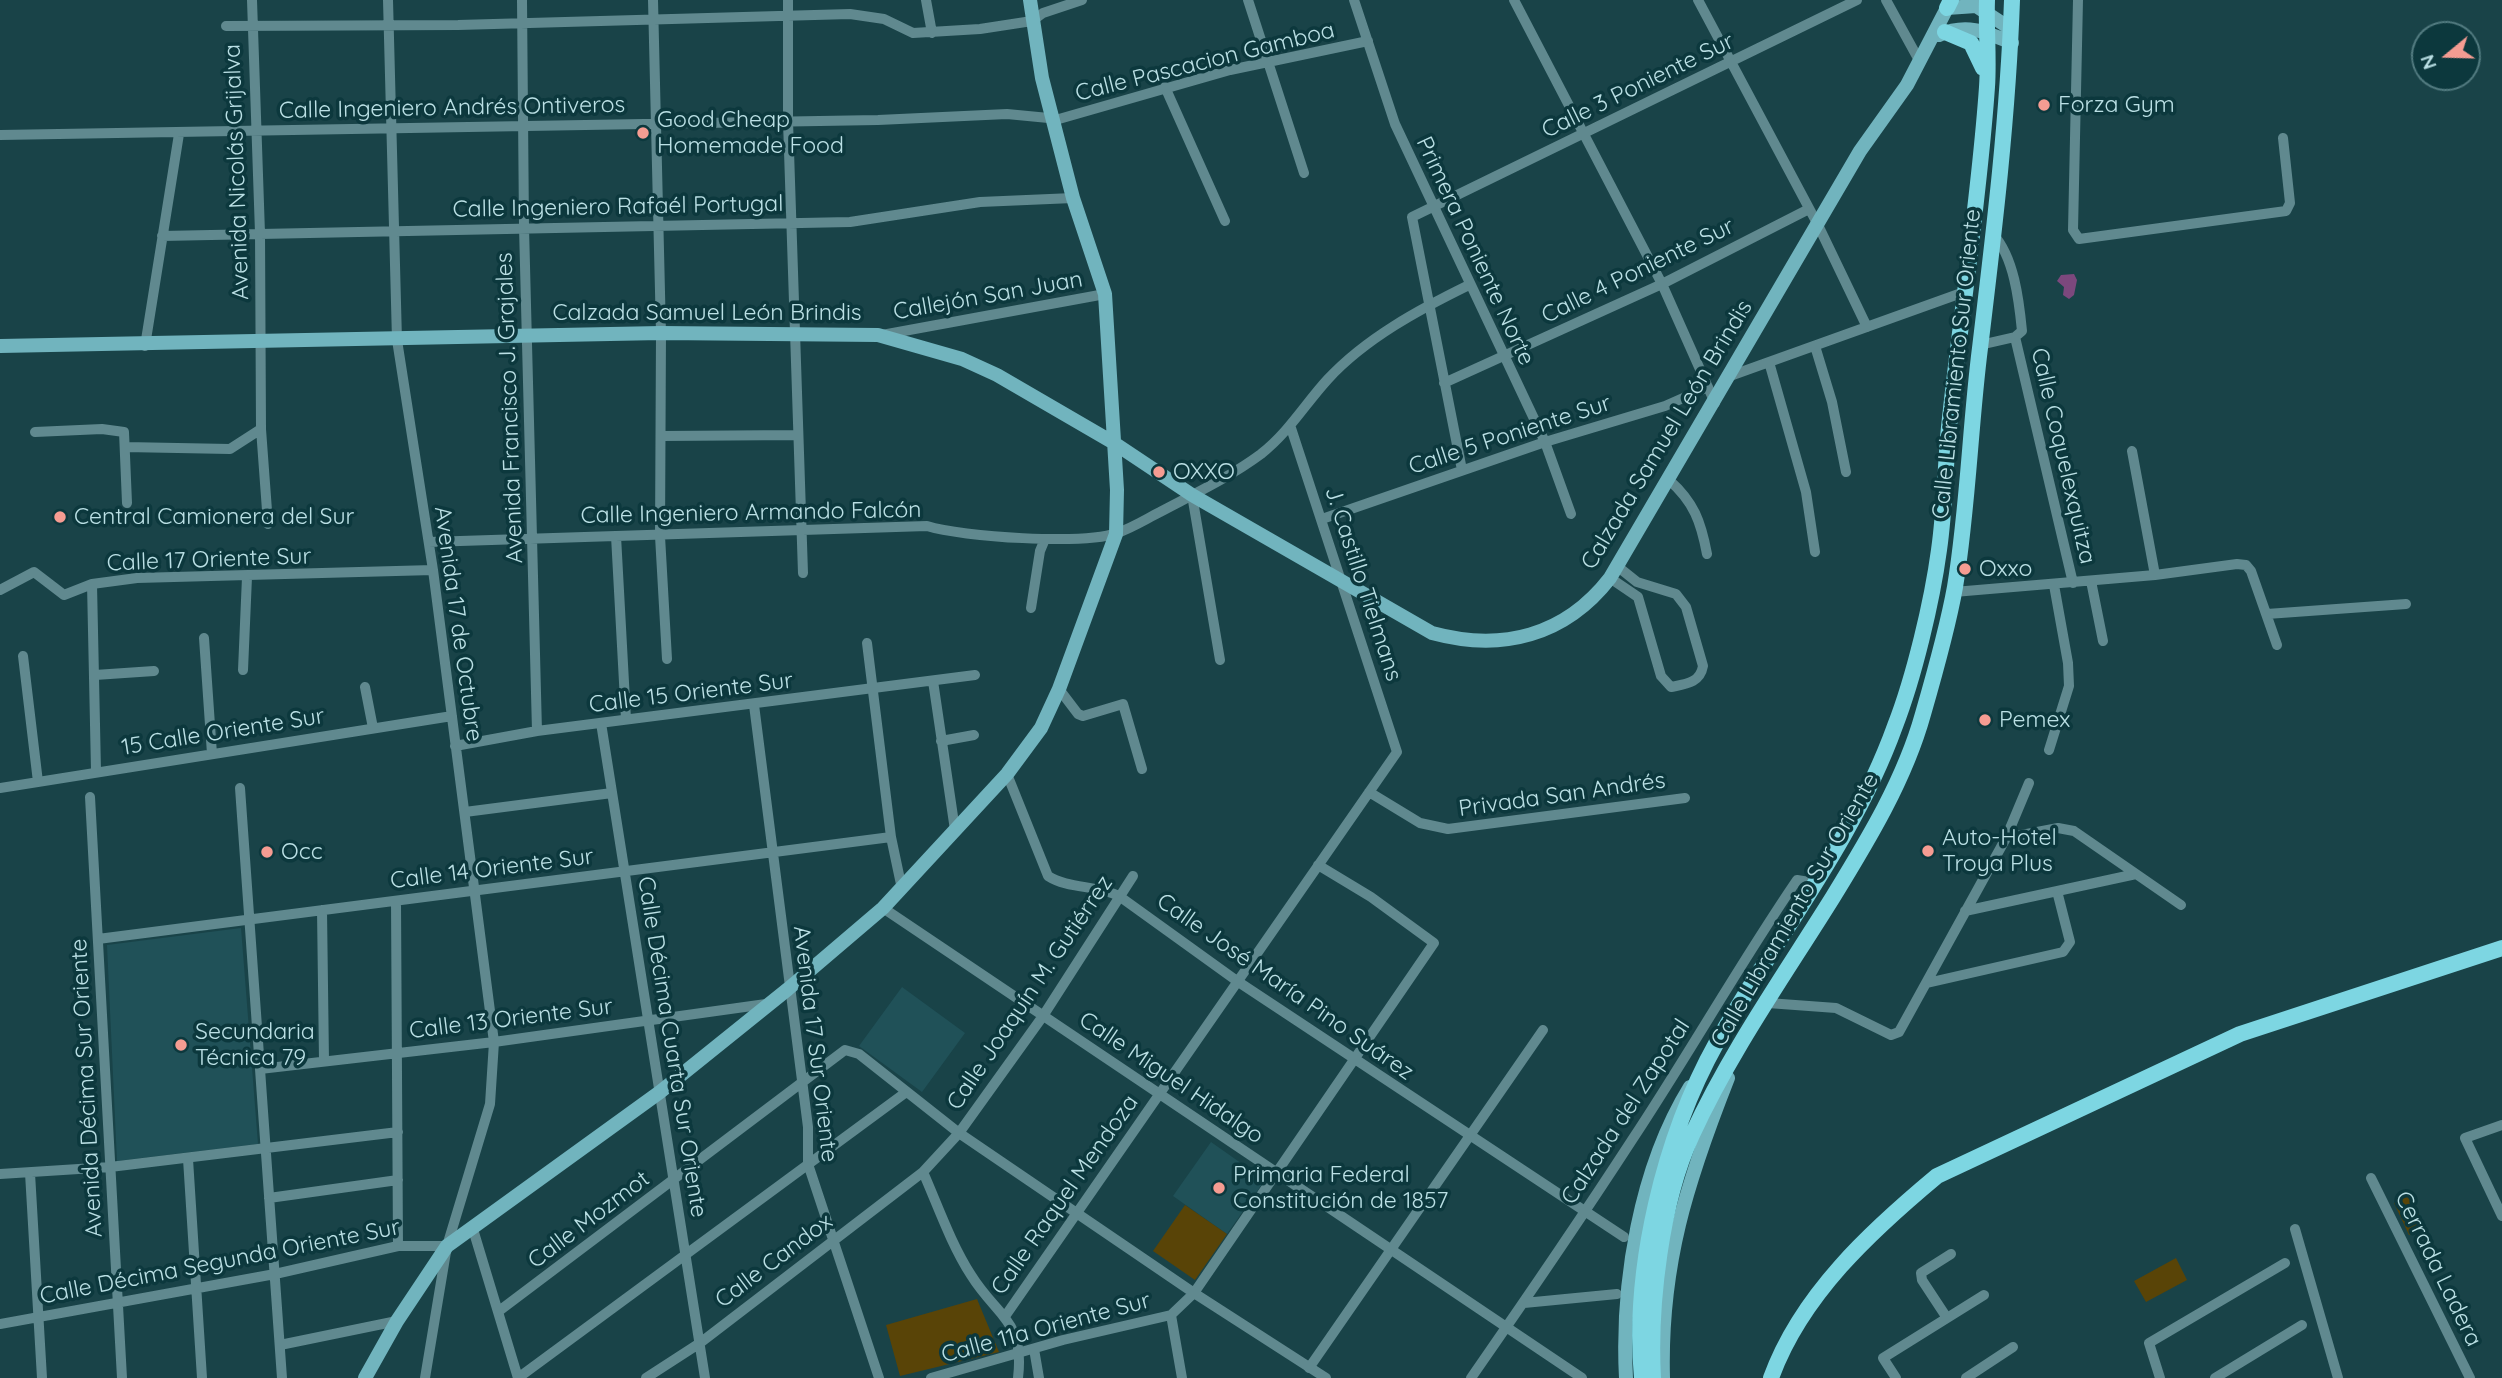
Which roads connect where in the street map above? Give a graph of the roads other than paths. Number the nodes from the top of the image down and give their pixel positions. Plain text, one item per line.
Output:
1 (252, 0) edge
2 (388, 0) edge
3 (522, 0) edge
4 (653, 0) edge
5 (788, 0) edge
6 (926, 0) edge
7 (1030, 0) edge
8 (1082, 0) edge
9 (1248, 0) edge
10 (1354, 0) edge
11 (1514, 0) edge
12 (1698, 0) edge
13 (1857, 0) edge
14 (1886, 0) edge
15 (2012, 0) edge
16 (2078, 0) edge
17 (1949, 4) edge
18 (1987, 6) edge
19 (788, 17) junction
20 (652, 20) junction
21 (1032, 21) junction
22 (389, 24) junction
23 (524, 24) junction
24 (253, 25) junction
25 (226, 26) dead end
26 (1986, 32) junction
27 (932, 33) junction
28 (1938, 35) junction
29 (2012, 36) junction
30 (1368, 41) junction
31 (1920, 62) junction
32 (1268, 63) junction
33 (1731, 63) junction
34 (1987, 84) junction
35 (1165, 87) junction
36 (1053, 116) junction
37 (788, 121) junction
38 (656, 122) junction
39 (524, 126) junction
40 (393, 129) junction
41 (254, 131) junction
42 (1583, 133) junction
43 (179, 134) junction
44 (0, 135) edge
45 (2284, 138) dead end
46 (1304, 173) dead end
47 (1073, 198) junction
48 (1435, 206) junction
49 (1809, 209) junction
50 (1225, 221) dead end
51 (790, 222) junction
52 (658, 225) junction
53 (1818, 225) junction
54 (524, 227) junction
55 (394, 232) junction
56 (260, 233) junction
57 (1993, 234) junction
58 (162, 236) junction
59 (1662, 284) junction
60 (1469, 285) junction
61 (1968, 291) junction
62 (1105, 294) junction
63 (1428, 305) junction
64 (1867, 327) junction
65 (794, 332) junction
66 (661, 333) junction
67 (878, 335) junction
68 (2015, 337) junction
69 (528, 338) junction
70 (397, 340) junction
71 (261, 344) junction
72 (1980, 345) junction
73 (0, 346) edge
74 (145, 346) junction
75 (1815, 346) junction
76 (1503, 356) junction
77 (1769, 362) junction
78 (1730, 376) junction
79 (1444, 383) junction
80 (1709, 387) junction
81 (1715, 403) junction
82 (1290, 428) junction
83 (261, 429) junction
84 (35, 432) dead end
85 (798, 435) junction
86 (662, 436) junction
87 (1545, 442) junction
88 (1114, 443) junction
89 (125, 447) junction
90 (2132, 451) dead end
91 (1462, 470) junction
92 (1846, 472) dead end
93 (1669, 480) junction
94 (1192, 495) junction
95 (127, 503) dead end
96 (1571, 514) dead end
97 (1322, 519) junction
98 (268, 524) dead end
99 (803, 531) junction
100 (1116, 534) junction
101 (616, 536) junction
102 (660, 536) junction
103 (533, 537) junction
104 (1045, 539) junction
105 (429, 542) junction
106 (1815, 552) dead end
107 (1707, 554) dead end
108 (433, 570) junction
109 (1614, 572) junction
110 (803, 573) dead end
111 (2155, 575) junction
112 (247, 577) junction
113 (2091, 581) junction
114 (1342, 582) junction
115 (2073, 583) junction
116 (92, 584) junction
117 (2054, 585) junction
118 (0, 590) edge
119 (1954, 592) junction
120 (2406, 604) dead end
121 (1031, 608) dead end
122 (2267, 614) junction
123 (204, 638) dead end
124 (2103, 641) dead end
125 (867, 643) dead end
126 (2277, 645) dead end
127 (23, 656) dead end
128 (667, 659) dead end
129 (1220, 660) dead end
130 (243, 670) dead end
131 (154, 671) dead end
132 (95, 675) junction
133 (975, 675) dead end
134 (933, 681) junction
135 (365, 687) dead end
136 (874, 689) junction
137 (1059, 689) junction
138 (754, 705) junction
139 (452, 716) junction
140 (626, 719) junction
141 (601, 723) junction
142 (373, 728) junction
143 (537, 731) junction
144 (974, 735) dead end
145 (942, 741) junction
146 (455, 746) junction
147 (2049, 750) dead end
148 (1397, 752) joint
149 (212, 754) junction
150 (1142, 769) dead end
151 (96, 771) junction
152 (1007, 774) junction
153 (38, 782) junction
154 (2029, 783) dead end
155 (0, 788) edge
156 (240, 788) dead end
157 (1369, 792) junction
158 (612, 793) junction
159 (90, 797) dead end
160 (1685, 798) dead end
161 (465, 812) junction
162 (955, 830) junction
163 (891, 837) junction
164 (2006, 838) junction
165 (772, 852) junction
166 (1318, 866) junction
167 (624, 871) junction
168 (2136, 874) junction
169 (1133, 876) dead end
170 (1815, 883) junction
171 (475, 890) junction
172 (902, 890) junction
173 (2057, 891) junction
174 (1119, 896) junction
175 (396, 901) junction
176 (1780, 904) junction
177 (2181, 905) dead end
178 (883, 908) junction
179 (323, 910) junction
180 (1965, 911) junction
181 (1796, 913) junction
182 (249, 919) junction
183 (98, 939) junction
184 (2502, 948) edge
185 (1237, 981) junction
186 (1927, 982) junction
187 (788, 989) junction
188 (1768, 1003) junction
189 (767, 1004) junction
190 (1043, 1016) junction
191 (648, 1020) junction
192 (1543, 1030) dead end
193 (494, 1042) junction
194 (1716, 1044) junction
195 (1738, 1051) junction
196 (397, 1052) junction
197 (1354, 1059) junction
198 (324, 1061) junction
199 (260, 1069) junction
200 (802, 1083) junction
201 (660, 1093) junction
202 (905, 1093) junction
203 (1159, 1093) junction
204 (2502, 1125) edge
205 (398, 1132) junction
206 (960, 1133) junction
207 (1470, 1137) junction
208 (266, 1149) junction
209 (188, 1159) junction
210 (808, 1164) junction
211 (110, 1167) junction
212 (923, 1172) junction
213 (30, 1173) junction
214 (1277, 1173) junction
215 (0, 1174) edge
216 (2371, 1178) dead end
217 (398, 1180) junction
218 (674, 1181) junction
219 (269, 1198) junction
220 (1076, 1211) junction
221 (1583, 1213) junction
222 (2502, 1216) edge
223 (472, 1226) junction
224 (2295, 1230) dead end
225 (1623, 1237) dead end
226 (833, 1240) junction
227 (447, 1245) junction
228 (398, 1246) junction
229 (1390, 1249) junction
230 (1951, 1254) dead end
231 (686, 1256) junction
232 (2286, 1262) dead end
233 (275, 1274) junction
234 (196, 1287) junction
235 (1194, 1293) junction
236 (1617, 1294) dead end
237 (1984, 1295) dead end
238 (118, 1301) junction
239 (1524, 1303) junction
240 (499, 1311) junction
241 (40, 1315) junction
242 (1006, 1315) junction
243 (1171, 1315) junction
244 (1947, 1318) junction
245 (397, 1321) junction
246 (0, 1324) edge
247 (2302, 1325) dead end
248 (1506, 1328) junction
249 (700, 1343) junction
250 (280, 1345) junction
251 (2013, 1347) dead end
252 (1034, 1349) junction
253 (1021, 1353) junction
254 (1309, 1368) junction
255 (1568, 1374) edge
256 (42, 1378) edge
257 (122, 1378) edge
258 (202, 1378) edge
259 (282, 1378) edge
260 (365, 1378) edge
261 (425, 1378) edge
262 (518, 1378) edge
263 (646, 1378) edge
264 (705, 1378) edge
265 (879, 1378) edge
266 (931, 1378) edge
267 (1018, 1378) edge
268 (1039, 1378) edge
269 (1182, 1378) edge
270 (1326, 1378) edge
271 (1471, 1378) edge
272 (1582, 1378) edge
273 (1626, 1378) edge
274 (1642, 1378) edge
275 (1653, 1378) edge
276 (1663, 1378) edge
277 (1771, 1378) edge
278 (1896, 1378) edge
279 (1966, 1378) edge
280 (2160, 1378) edge
281 (2215, 1378) edge
282 (2338, 1378) edge
283 (2470, 1378) edge

1 - 24 street, Avenida Nicolás Grijalva
2 - 22 street, Avenida 17 de Octubre
3 - 23 street, Avenida Francisco J. Grajales
4 - 20 street
5 - 19 street
6 - 27 street
7 - 21 street
8 - 21 street
9 - 32 street
10 - 30 street, Primera Poniente Norte
11 - 42 street
12 - 33 street
13 - 33 street, Calle 3 Poniente Sur
14 - 31 street
15 - 29 main road, Calle Libramiento Sur Oriente
16 - 45 street
17 - 18 street, Calzada Samuel León Brindis
17 - 28 street, Calzada Samuel León Brindis
18 - 26 main road, Calle Libramiento Sur Oriente
18 - 29 street
19 - 20 street
19 - 27 street
19 - 37 street
20 - 23 street
20 - 38 street
21 - 27 street
21 - 36 street
22 - 23 street
22 - 24 street
22 - 40 street, Avenida 17 de Octubre
23 - 39 street, Avenida Francisco J. Grajales
24 - 25 street
24 - 41 street, Avenida Nicolás Grijalva
26 - 28 street
26 - 29 street
26 - 34 main road, Calle Libramiento Sur Oriente
28 - 31 street, Calzada Samuel León Brindis
28 - 34 main road
29 - 57 main road, Calle Libramiento Sur Oriente
30 - 32 street, Calle Pascacion Gamboa
30 - 48 street, Primera Poniente Norte
31 - 53 street, Calzada Samuel León Brindis
32 - 35 street, Calle Pascacion Gamboa
32 - 46 street
33 - 42 street, Calle 3 Poniente Sur
33 - 49 street
34 - 61 main road, Calle Libramiento Sur Oriente
35 - 36 street, Calle Pascacion Gamboa
35 - 50 street
36 - 37 street, Calle Ingeniero Andrés Ontiveros
36 - 47 street
37 - 38 street, Calle Ingeniero Andrés Ontiveros
37 - 51 street
38 - 39 street, Calle Ingeniero Andrés Ontiveros
38 - 52 street
39 - 40 street, Calle Ingeniero Andrés Ontiveros
39 - 54 street, Avenida Francisco J. Grajales
40 - 41 street, Calle Ingeniero Andrés Ontiveros
40 - 55 street, Avenida 17 de Octubre
41 - 43 street, Calle Ingeniero Andrés Ontiveros
41 - 56 street, Avenida Nicolás Grijalva
42 - 48 street, Calle 3 Poniente Sur
42 - 59 street
43 - 44 street, Calle Ingeniero Andrés Ontiveros
43 - 58 street
47 - 51 street, Calle Ingeniero Rafaél Portugal
47 - 62 street
48 - 60 street, Primera Poniente Norte
48 - 63 street, Calle 3 Poniente Sur
49 - 53 street
49 - 59 street, Calle 4 Poniente Sur
51 - 52 street, Calle Ingeniero Rafaél Portugal
51 - 65 street
52 - 54 street, Calle Ingeniero Rafaél Portugal
52 - 66 street
53 - 64 street
53 - 78 street, Calzada Samuel León Brindis
54 - 55 street, Calle Ingeniero Rafaél Portugal
54 - 69 street, Avenida Francisco J. Grajales
55 - 56 street, Calle Ingeniero Rafaél Portugal
55 - 70 street, Avenida 17 de Octubre
56 - 58 street, Calle Ingeniero Rafaél Portugal
56 - 71 street, Avenida Nicolás Grijalva
57 - 68 street, Calle Coquelexquitza
57 - 72 main road, Calle Libramiento Sur Oriente
58 - 74 street
59 - 76 street, Calle 4 Poniente Sur
59 - 80 street
60 - 63 street
60 - 76 street, Primera Poniente Norte
61 - 64 street
61 - 170 main road, Calle Libramiento Sur Oriente
62 - 67 street, Callejón San Juan
62 - 88 street
63 - 79 street
63 - 82 street
64 - 75 street
65 - 66 street, Calzada Samuel León Brindis
65 - 67 street, Calzada Samuel León Brindis
65 - 85 street
66 - 69 street, Calzada Samuel León Brindis
66 - 86 street
67 - 88 street, Calzada Samuel León Brindis
68 - 72 street
68 - 115 street, Calle Coquelexquitza
69 - 70 street, Calzada Samuel León Brindis
69 - 103 street, Avenida Francisco J. Grajales
70 - 71 street, Calzada Samuel León Brindis
70 - 105 street, Avenida 17 de Octubre
71 - 74 street, Calzada Samuel León Brindis
71 - 83 street, Avenida Nicolás Grijalva
72 - 119 main road, Calle Libramiento Sur Oriente
73 - 74 street, Calzada Samuel León Brindis
75 - 77 street
75 - 92 street
76 - 79 street, Calle 4 Poniente Sur
76 - 87 street, Primera Poniente Norte
77 - 78 street
77 - 106 street
78 - 81 street, Calzada Samuel León Brindis
79 - 91 street
80 - 81 street
80 - 87 street, Calle 5 Poniente Sur
81 - 93 street, Calzada Samuel León Brindis
82 - 94 street
82 - 97 street, J. Castillo Tielmans
83 - 89 street
83 - 98 street, Avenida Nicolás Grijalva
84 - 89 street
85 - 86 street
85 - 99 street
86 - 102 street
87 - 91 street, Calle 5 Poniente Sur
87 - 96 street, Primera Poniente Norte
88 - 94 street, Calzada Samuel León Brindis
88 - 100 street
89 - 95 street
90 - 111 street
91 - 97 street, Calle 5 Poniente Sur
93 - 107 street
93 - 109 street, Calzada Samuel León Brindis
94 - 100 street
94 - 114 street, Calzada Samuel León Brindis
94 - 129 street
97 - 114 street, J. Castillo Tielmans
99 - 102 street, Calle Ingeniero Armando Falcón
99 - 104 street, Calle Ingeniero Armando Falcón
99 - 110 street
100 - 104 street, Calle Ingeniero Armando Falcón
100 - 137 street
101 - 102 street, Calle Ingeniero Armando Falcón
101 - 103 street, Calle Ingeniero Armando Falcón
101 - 140 street
102 - 128 street
103 - 105 street, Calle Ingeniero Armando Falcón
103 - 143 street, Avenida Francisco J. Grajales
104 - 121 street
105 - 108 street, Avenida 17 de Octubre
108 - 112 street, Calle 17 Oriente Sur
108 - 139 street, Avenida 17 de Octubre
109 - 109 street
109 - 114 street, Calzada Samuel León Brindis
111 - 113 street
111 - 122 street
112 - 116 street, Calle 17 Oriente Sur
112 - 130 street
113 - 115 street
113 - 124 street
114 - 148 street, J. Castillo Tielmans
115 - 117 street
116 - 118 street, Calle 17 Oriente Sur
116 - 132 street
117 - 119 street
117 - 147 street
119 - 188 main road, Calle Libramiento Sur Oriente
120 - 122 street
122 - 126 street
123 - 149 street
125 - 136 street
127 - 153 street
131 - 132 street
132 - 151 street
133 - 134 street, Calle 15 Oriente Sur
134 - 136 street, Calle 15 Oriente Sur
134 - 145 street
135 - 142 street
136 - 138 street, Calle 15 Oriente Sur
136 - 163 street
137 - 150 street
137 - 152 street
138 - 140 street, Calle 15 Oriente Sur
138 - 165 street, Avenida 17 Sur Oriente
139 - 142 street, 15 Calle Oriente Sur
139 - 146 street, Avenida 17 de Octubre
140 - 141 street, Calle 15 Oriente Sur
141 - 143 street, Calle 15 Oriente Sur
141 - 158 street, Calle Décima Cuarta Sur Oriente
142 - 149 street, 15 Calle Oriente Sur
143 - 146 street, Calle 15 Oriente Sur
144 - 145 street
145 - 162 street
146 - 161 street, Avenida 17 de Octubre
148 - 157 street, Calle Raquel Mendoza
149 - 151 street, 15 Calle Oriente Sur
151 - 153 street, 15 Calle Oriente Sur
152 - 162 street
152 - 174 street, Calle José María Pino Suárez
153 - 155 street, 15 Calle Oriente Sur
154 - 164 street
156 - 182 street
157 - 160 street, Privada San Andrés
157 - 166 street, Calle Raquel Mendoza
158 - 161 street
158 - 167 street, Calle Décima Cuarta Sur Oriente
159 - 183 street, Avenida Décima Sur Oriente
161 - 171 street, Avenida 17 de Octubre
162 - 172 street
163 - 165 street, Calle 14 Oriente Sur
163 - 172 street
164 - 168 street
164 - 180 street
165 - 167 street, Calle 14 Oriente Sur
165 - 187 street, Avenida 17 Sur Oriente
166 - 185 street, Calle Raquel Mendoza
166 - 197 street
167 - 171 street, Calle 14 Oriente Sur
167 - 191 street, Calle Décima Cuarta Sur Oriente
168 - 173 street
168 - 177 street
169 - 174 street, Calle Joaquín M. Gutiérrez
170 - 176 street, Calzada del Zapotal
170 - 181 main road, Calle Libramiento Sur Oriente
171 - 175 street, Calle 14 Oriente Sur
171 - 193 street, Avenida 17 de Octubre
172 - 178 street
173 - 180 street
173 - 186 street
174 - 185 street, Calle José María Pino Suárez
174 - 190 street, Calle Joaquín M. Gutiérrez
175 - 179 street, Calle 14 Oriente Sur
175 - 196 street
176 - 181 street
176 - 221 street, Calzada del Zapotal
178 - 187 street
178 - 190 street, Calle Miguel Hidalgo
179 - 182 street, Calle 14 Oriente Sur
179 - 198 street
180 - 186 street
181 - 194 main road, Calle Libramiento Sur Oriente
182 - 183 street, Calle 14 Oriente Sur
182 - 199 street
183 - 211 street, Avenida Décima Sur Oriente
184 - 277 main road
185 - 197 street, Calle José María Pino Suárez
185 - 203 street, Calle Raquel Mendoza
186 - 188 street
187 - 189 street
187 - 200 street, Avenida 17 Sur Oriente
188 - 195 main road, Calle Libramiento Sur Oriente
189 - 191 street, Calle 13 Oriente Sur
189 - 201 street
190 - 203 street, Calle Miguel Hidalgo
190 - 206 street, Calle Joaquín M. Gutiérrez
191 - 193 street, Calle 13 Oriente Sur
191 - 201 street, Calle Décima Cuarta Sur Oriente
192 - 207 street
193 - 196 street, Calle 13 Oriente Sur
193 - 227 street, Avenida 17 de Octubre
194 - 273 street
194 - 274 main road, Calle Libramiento Sur Oriente
195 - 275 main road, Calle Libramiento Sur Oriente
195 - 276 street
196 - 198 street, Calle 13 Oriente Sur
196 - 205 street
197 - 207 street, Calle José María Pino Suárez
197 - 214 street
198 - 199 street, Calle 13 Oriente Sur
199 - 208 street
200 - 202 street, Calle Mozmot
200 - 210 street, Avenida 17 Sur Oriente
200 - 218 street, Calle Mozmot
201 - 218 street, Calle Décima Cuarta Sur Oriente
201 - 223 street
202 - 206 street
202 - 210 street
203 - 214 street, Calle Miguel Hidalgo
203 - 220 street, Calle Raquel Mendoza
204 - 222 street
205 - 208 street
205 - 217 street
206 - 212 street, Calle Joaquín M. Gutiérrez
206 - 220 street
207 - 221 street, Calle José María Pino Suárez
207 - 229 street
208 - 209 street
208 - 219 street
209 - 211 street
209 - 234 street
210 - 226 street, Avenida 17 Sur Oriente
210 - 231 street
211 - 213 street
211 - 238 street, Avenida Décima Sur Oriente
212 - 226 street, Calle Candox
212 - 242 street
213 - 215 street
213 - 241 street
214 - 229 street, Calle Miguel Hidalgo
214 - 235 street
216 - 283 street, Cerrada Ladera
217 - 219 street
217 - 228 street
218 - 231 street, Calle Décima Cuarta Sur Oriente
218 - 240 street, Calle Mozmot
219 - 233 street
220 - 235 street
220 - 242 street, Calle Raquel Mendoza
221 - 225 street, Calle José María Pino Suárez
221 - 239 street, Calzada del Zapotal
223 - 227 street
223 - 240 street
224 - 282 street
226 - 249 street, Calle Candox
226 - 265 street, Avenida 17 Sur Oriente
227 - 228 street, Calle Décima Segunda Oriente Sur
227 - 245 street
227 - 261 street, Avenida 17 de Octubre
228 - 233 street, Calle Décima Segunda Oriente Sur
229 - 248 street, Calle Miguel Hidalgo
229 - 254 street
230 - 244 street
231 - 249 street, Calle Décima Cuarta Sur Oriente
231 - 262 street
232 - 280 street
233 - 234 street, Calle Décima Segunda Oriente Sur
233 - 250 street
234 - 238 street, Calle Décima Segunda Oriente Sur
234 - 258 street
235 - 243 street
235 - 254 street
236 - 239 street
237 - 244 street
238 - 241 street, Calle Décima Segunda Oriente Sur
238 - 257 street, Avenida Décima Sur Oriente
239 - 248 street, Calzada del Zapotal
240 - 262 street
241 - 246 street, Calle Décima Segunda Oriente Sur
241 - 256 street
242 - 253 street
243 - 252 street, Calle 11a Oriente Sur
243 - 269 street
244 - 278 street
245 - 250 street
245 - 260 street
247 - 281 street
248 - 255 street, Calle Miguel Hidalgo
248 - 271 street, Calzada del Zapotal
249 - 263 street, Calle Candox
249 - 264 street, Calle Décima Cuarta Sur Oriente
250 - 259 street
251 - 279 street
252 - 253 street, Calle 11a Oriente Sur
252 - 268 street
253 - 266 street, Calle 11a Oriente Sur
253 - 267 street
254 - 270 street
255 - 272 street, Calle Miguel Hidalgo

